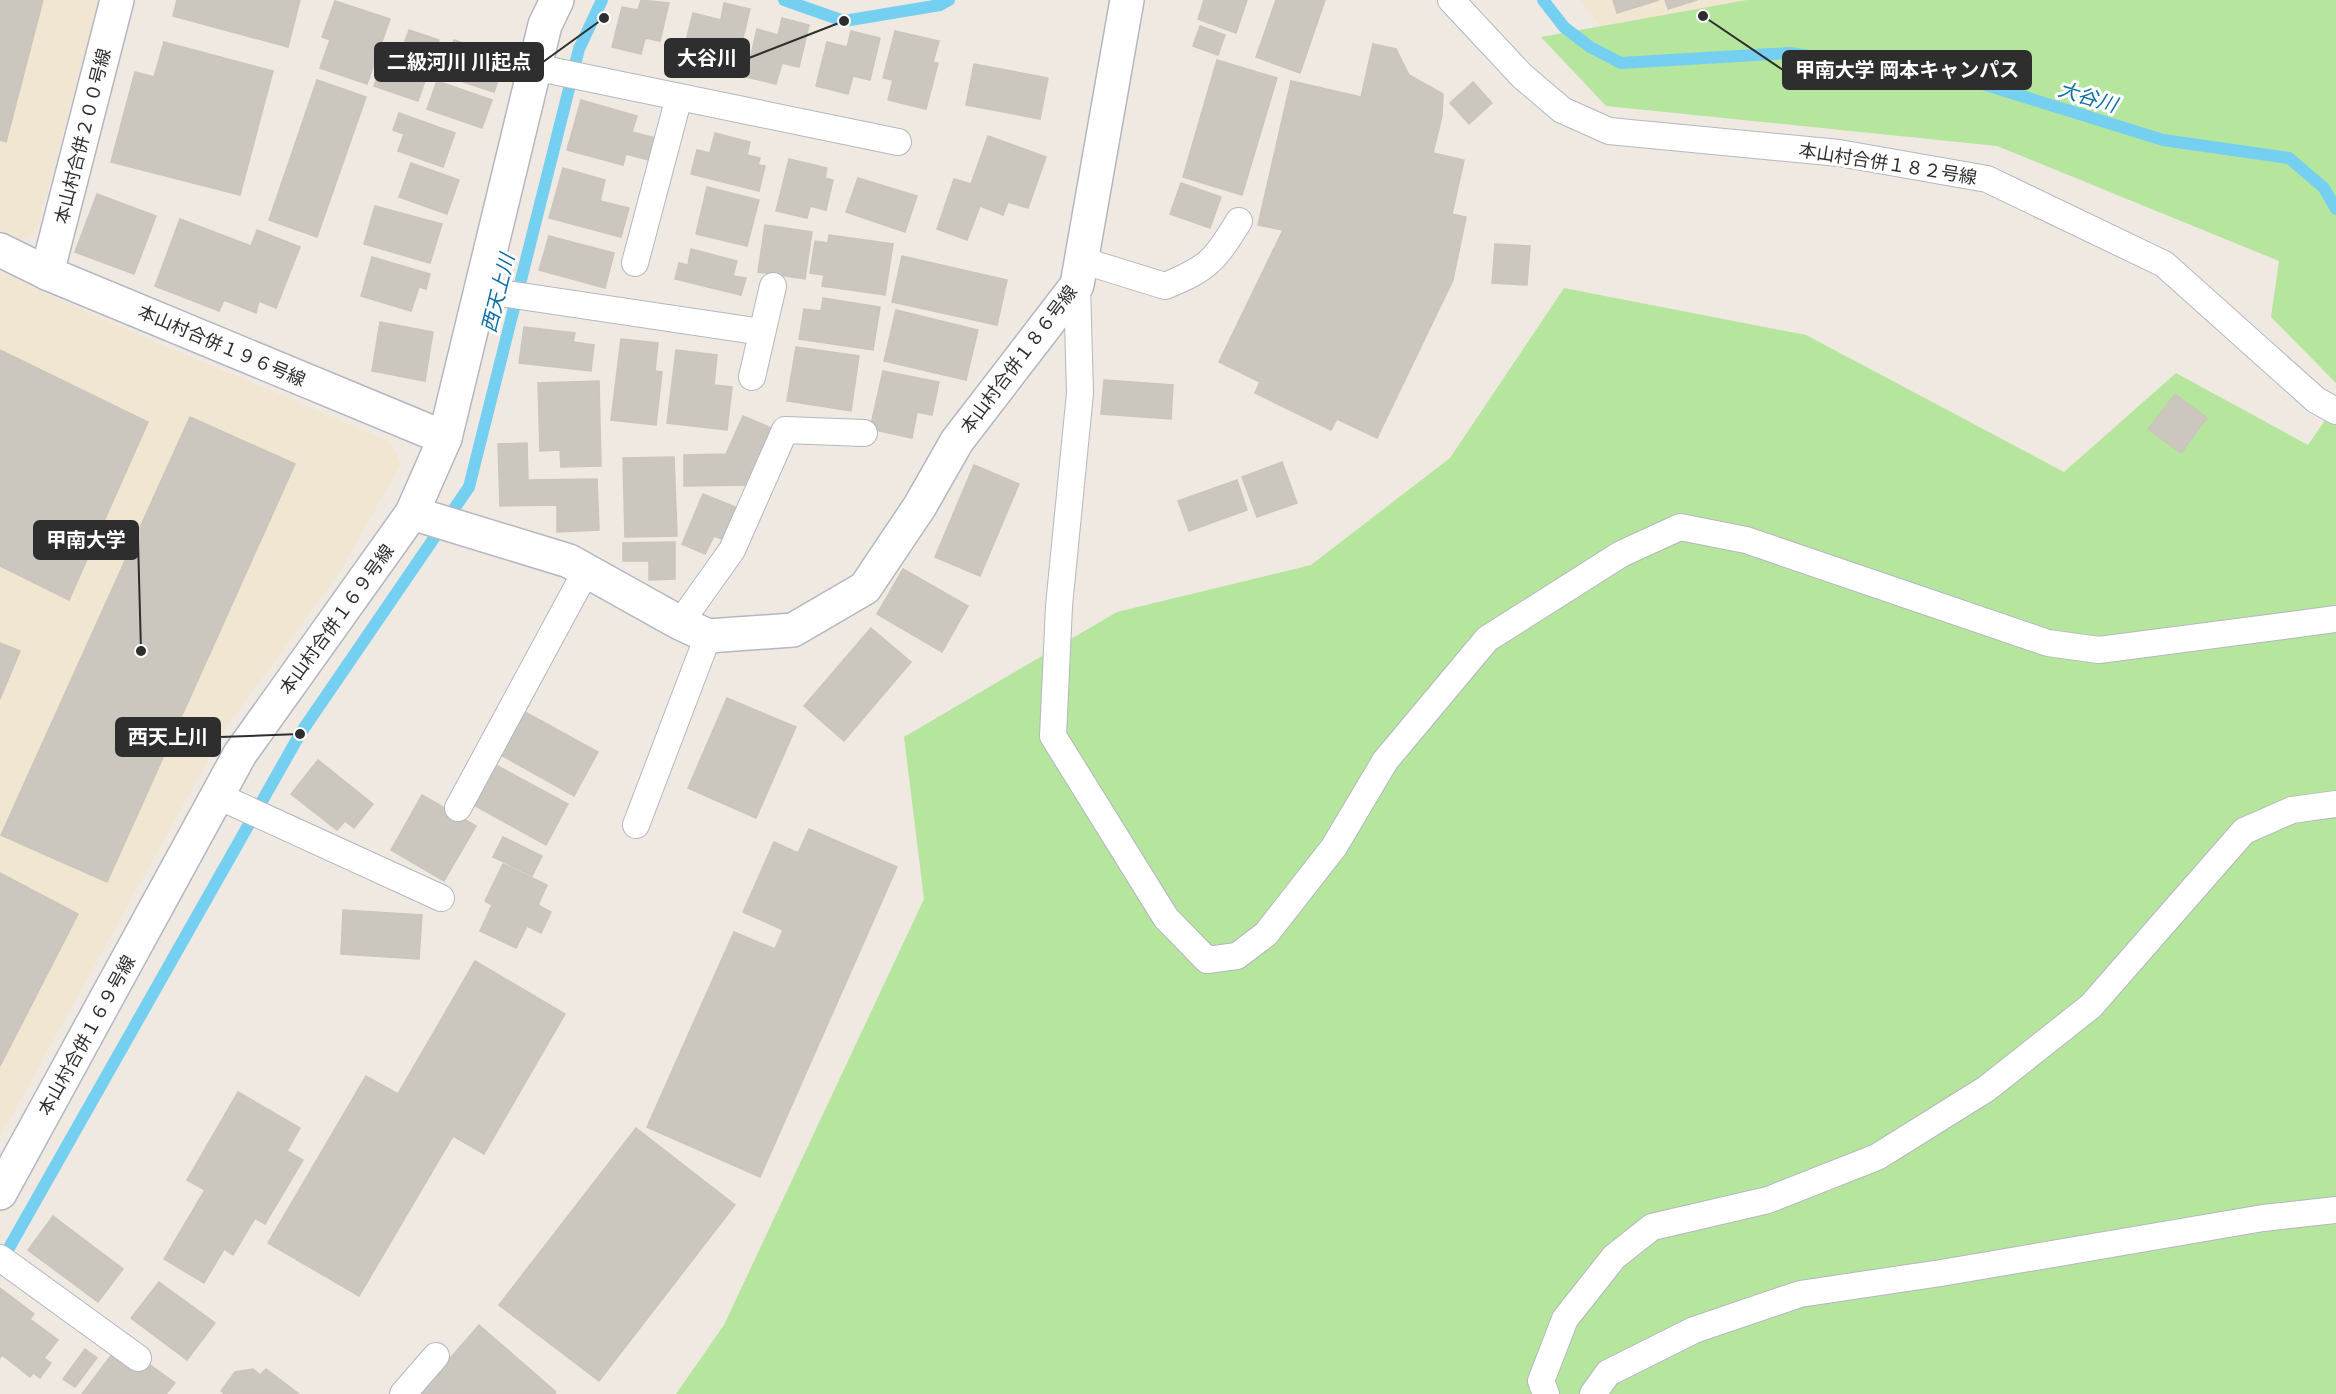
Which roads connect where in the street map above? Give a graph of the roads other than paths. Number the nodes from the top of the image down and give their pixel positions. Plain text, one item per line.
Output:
1 (117, 0) edge
2 (557, 0) edge
3 (1126, 0) edge
4 (1451, 0) edge
5 (534, 67) junction
6 (679, 97) junction
7 (898, 142) dead end
8 (1239, 221) dead end
9 (0, 250) edge
10 (635, 263) dead end
11 (1079, 272) junction
12 (47, 273) junction
13 (773, 286) dead end
14 (480, 290) junction
15 (762, 332) junction
16 (752, 377) dead end
17 (2336, 411) edge
18 (864, 433) dead end
19 (445, 438) junction
20 (412, 513) junction
21 (586, 571) junction
22 (2336, 619) edge
23 (694, 630) junction
24 (218, 796) junction
25 (2336, 804) edge
26 (458, 808) dead end
27 (636, 825) dead end
28 (441, 898) dead end
29 (0, 1193) edge
30 (2336, 1210) edge
31 (5, 1261) edge
32 (436, 1356) dead end
33 (138, 1358) dead end
34 (403, 1394) edge
35 (1546, 1394) edge
36 (1593, 1394) edge

1 - 12 street, 本山村合併２００号線
2 - 5 street, 本山村合併１６９号線
3 - 11 street, 本山村合併１８６号線
4 - 17 lane, 本山村合併１８２号線
5 - 6 lane
5 - 14 street, 本山村合併１６９号線
6 - 7 lane
6 - 10 lane
8 - 11 lane
9 - 12 street, 本山村合併１９６号線
11 - 22 lane
11 - 23 street, 本山村合併１８６号線
12 - 19 street, 本山村合併１９６号線
13 - 15 lane
14 - 15 lane
14 - 19 street, 本山村合併１６９号線
15 - 16 lane
18 - 23 lane
19 - 20 street, 本山村合併１６９号線
20 - 21 street
20 - 24 street, 本山村合併１６９号線
21 - 23 street
21 - 26 lane
23 - 27 lane
24 - 28 lane
24 - 29 street, 本山村合併１６９号線
25 - 35 lane
30 - 36 lane
31 - 33 lane
32 - 34 lane

